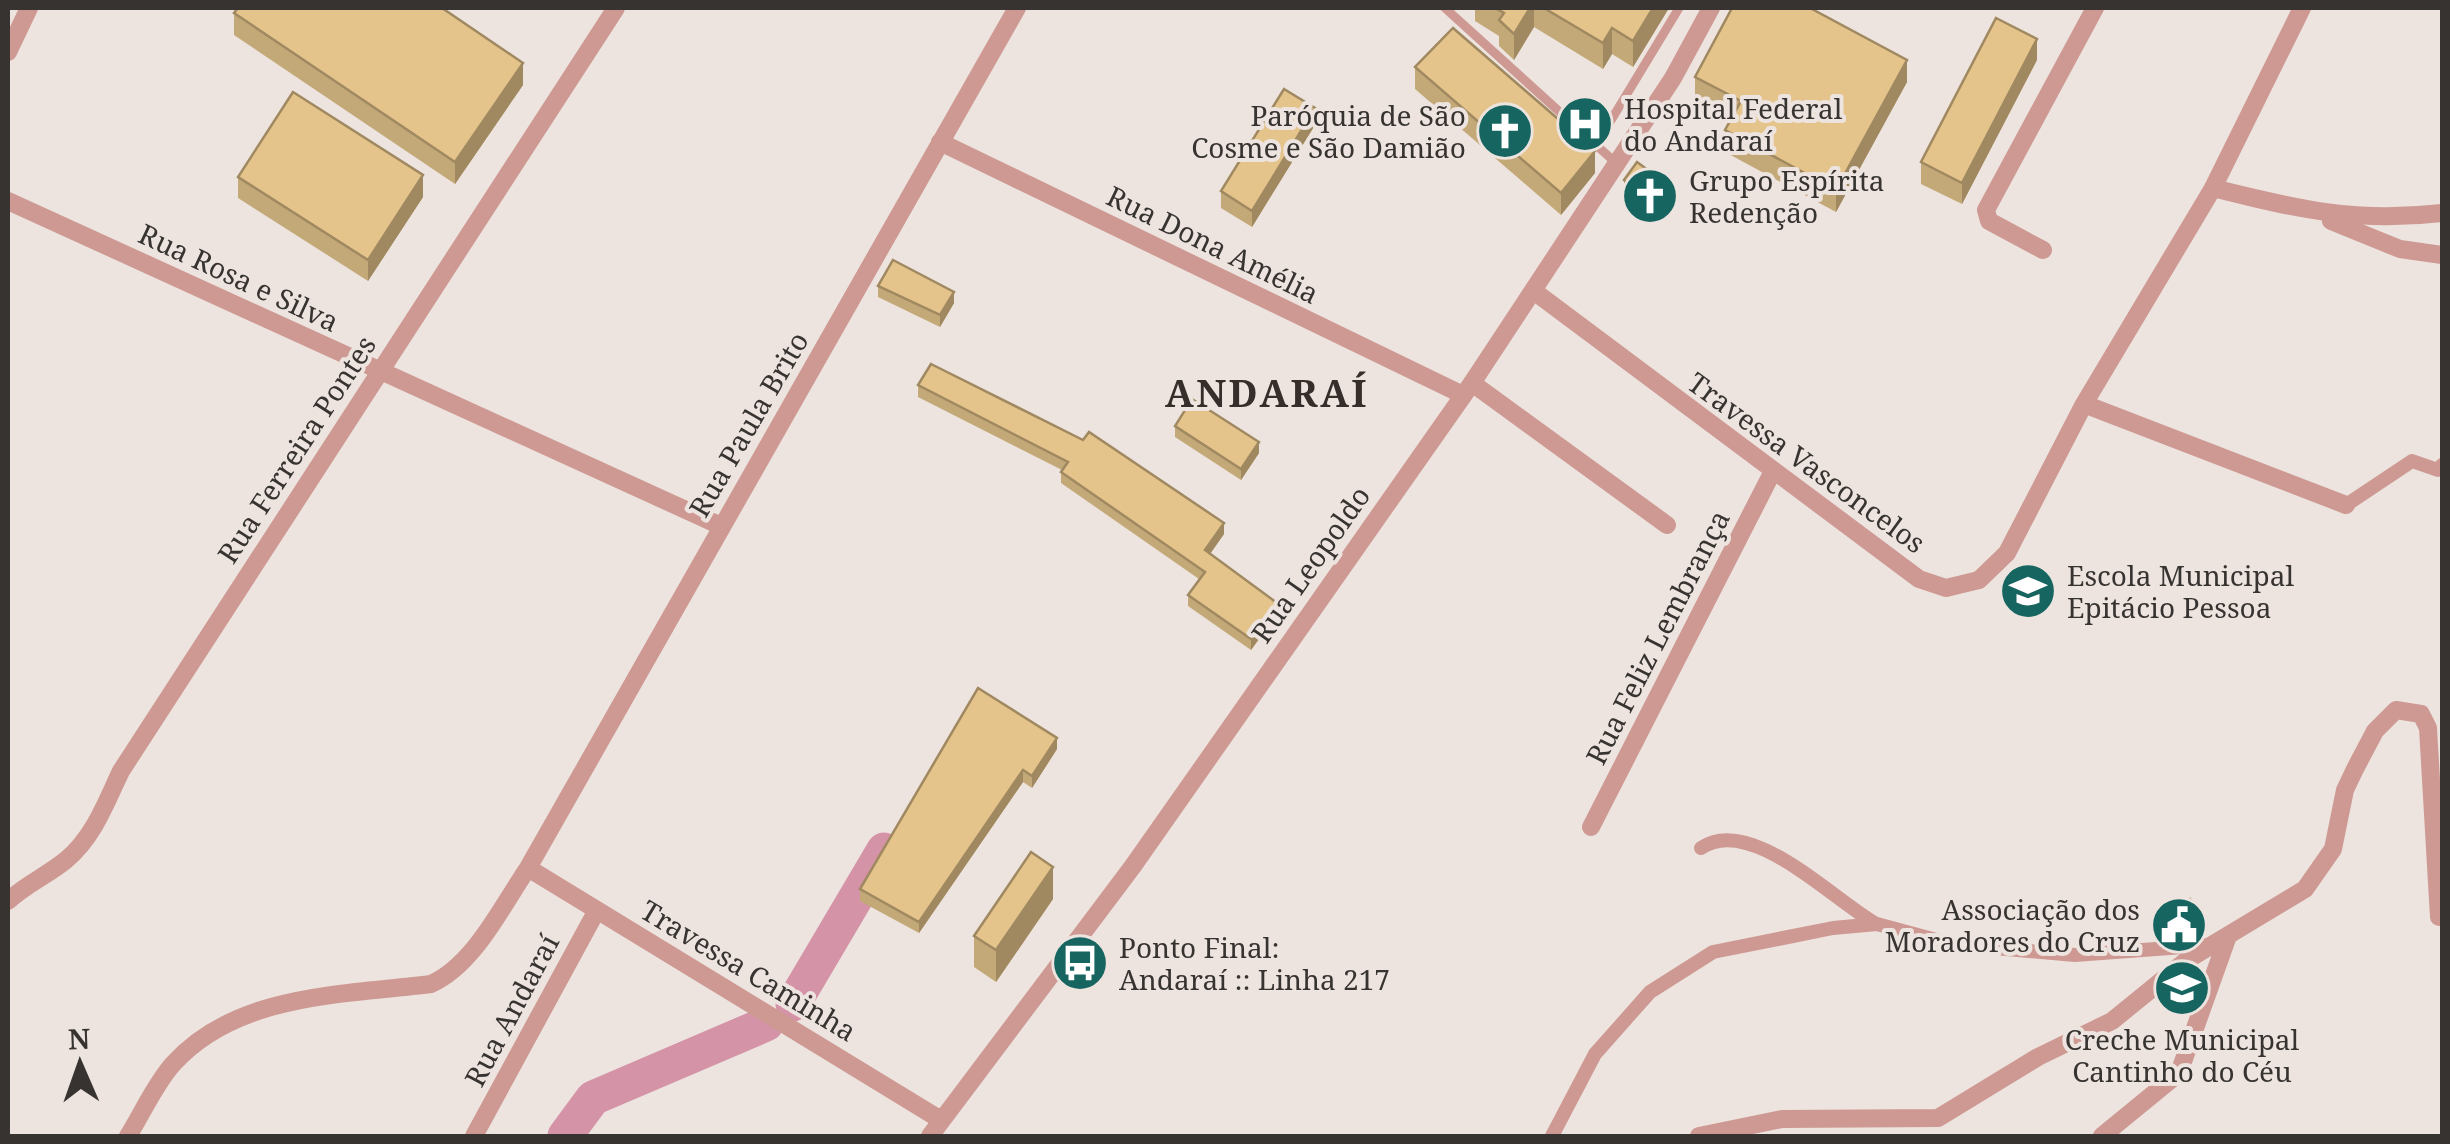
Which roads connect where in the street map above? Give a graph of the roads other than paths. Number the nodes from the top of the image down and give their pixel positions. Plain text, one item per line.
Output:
1 (28, 8) edge
2 (616, 8) edge
3 (1017, 8) edge
4 (1445, 8) edge
5 (1678, 8) edge
6 (1710, 8) edge
7 (2094, 8) edge
8 (2302, 8) edge
9 (8, 52) edge
10 (940, 142) junction
11 (1596, 146) junction
12 (1618, 165) junction
13 (2213, 188) junction
14 (8, 201) edge
15 (2442, 213) edge
16 (2317, 214) junction
17 (2044, 250) dead end
18 (2442, 255) edge
19 (1535, 292) junction
20 (379, 372) junction
21 (1467, 389) junction
22 (2084, 404) junction
23 (2442, 465) edge
24 (1772, 473) junction
25 (2346, 506) joint
26 (721, 526) junction
27 (1667, 526) dead end
28 (2424, 722) junction
29 (2442, 764) edge
30 (1591, 827) dead end
31 (1701, 848) dead end
32 (528, 868) junction
33 (8, 902) edge
34 (596, 910) junction
35 (2441, 917) edge
36 (1876, 924) junction
37 (2228, 936) junction
38 (2210, 945) junction
39 (941, 1120) junction
40 (128, 1136) edge
41 (474, 1136) edge
42 (930, 1136) edge
43 (1552, 1136) edge
44 (1699, 1136) edge
45 (2102, 1136) edge

1 - 9 street
2 - 20 street, Rua Ferreira Pontes
3 - 10 street, Rua Paula Brito
4 - 11 lane
5 - 11 lane
6 - 12 street, Rua Leopoldo
7 - 17 street
8 - 13 street, Travessa Vasconcelos
10 - 21 street, Rua Dona Amélia
10 - 26 street, Rua Paula Brito
11 - 12 lane
12 - 19 street, Rua Leopoldo
13 - 16 street
13 - 22 street, Travessa Vasconcelos
14 - 20 street, Rua Rosa e Silva
15 - 16 street
16 - 18 street
19 - 21 street, Rua Leopoldo
19 - 24 street, Travessa Vasconcelos
20 - 26 street, Rua Rosa e Silva
20 - 33 street, Rua Ferreira Pontes
21 - 27 street, Rua Dona Amélia
21 - 39 street, Rua Leopoldo
22 - 24 street, Travessa Vasconcelos
22 - 25 street
23 - 25 street
24 - 30 street, Rua Feliz Lembrança
26 - 32 street, Rua Paula Brito
28 - 29 street
28 - 35 street
28 - 37 street
31 - 36 street
32 - 34 street, Travessa Caminha
32 - 40 street, Rua Paula Brito
34 - 39 street, Travessa Caminha
34 - 41 street, Rua Andaraí
36 - 38 street
36 - 43 street
37 - 38 street
37 - 45 street
38 - 44 street
39 - 42 street, Rua Leopoldo

